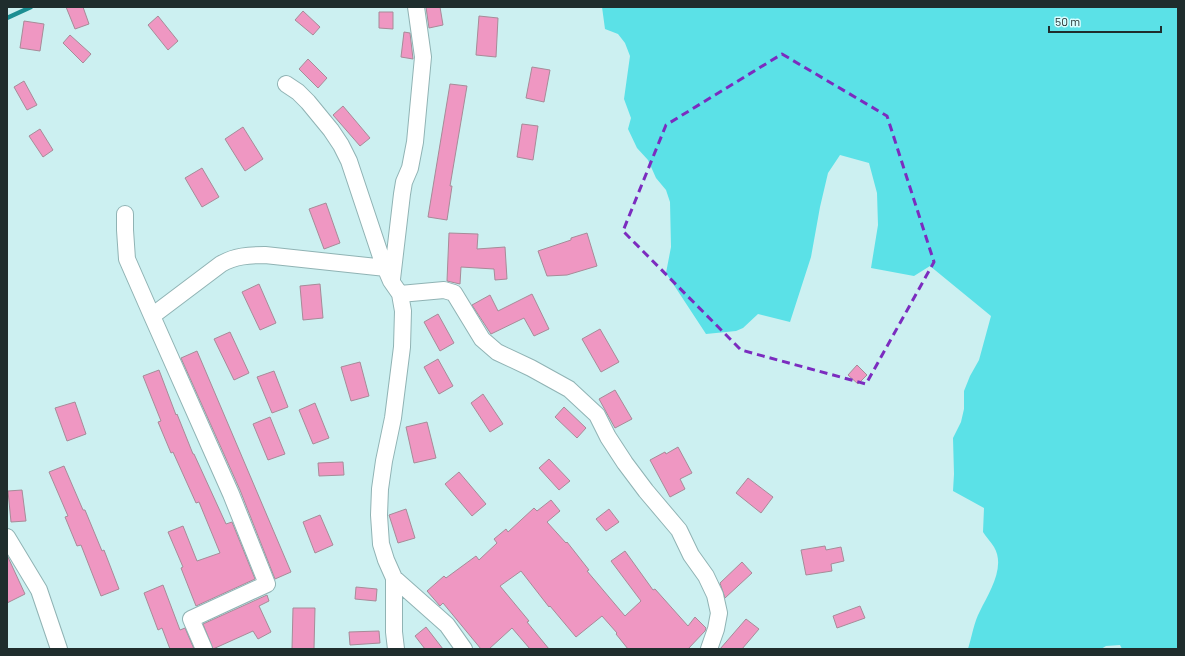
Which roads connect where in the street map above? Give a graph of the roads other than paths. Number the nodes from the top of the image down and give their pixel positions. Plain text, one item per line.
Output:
1 (416, 7) edge
2 (286, 84) dead end
3 (125, 214) dead end
4 (392, 281) junction
5 (152, 316) junction
6 (7, 537) edge
7 (394, 578) junction
8 (59, 649) edge
9 (204, 649) edge
10 (396, 649) edge
11 (464, 649) edge
12 (709, 649) edge

1 - 4 street
2 - 4 street
3 - 5 street
4 - 5 street
4 - 7 street
4 - 12 street
5 - 9 street
6 - 8 street
7 - 10 street
7 - 11 street

